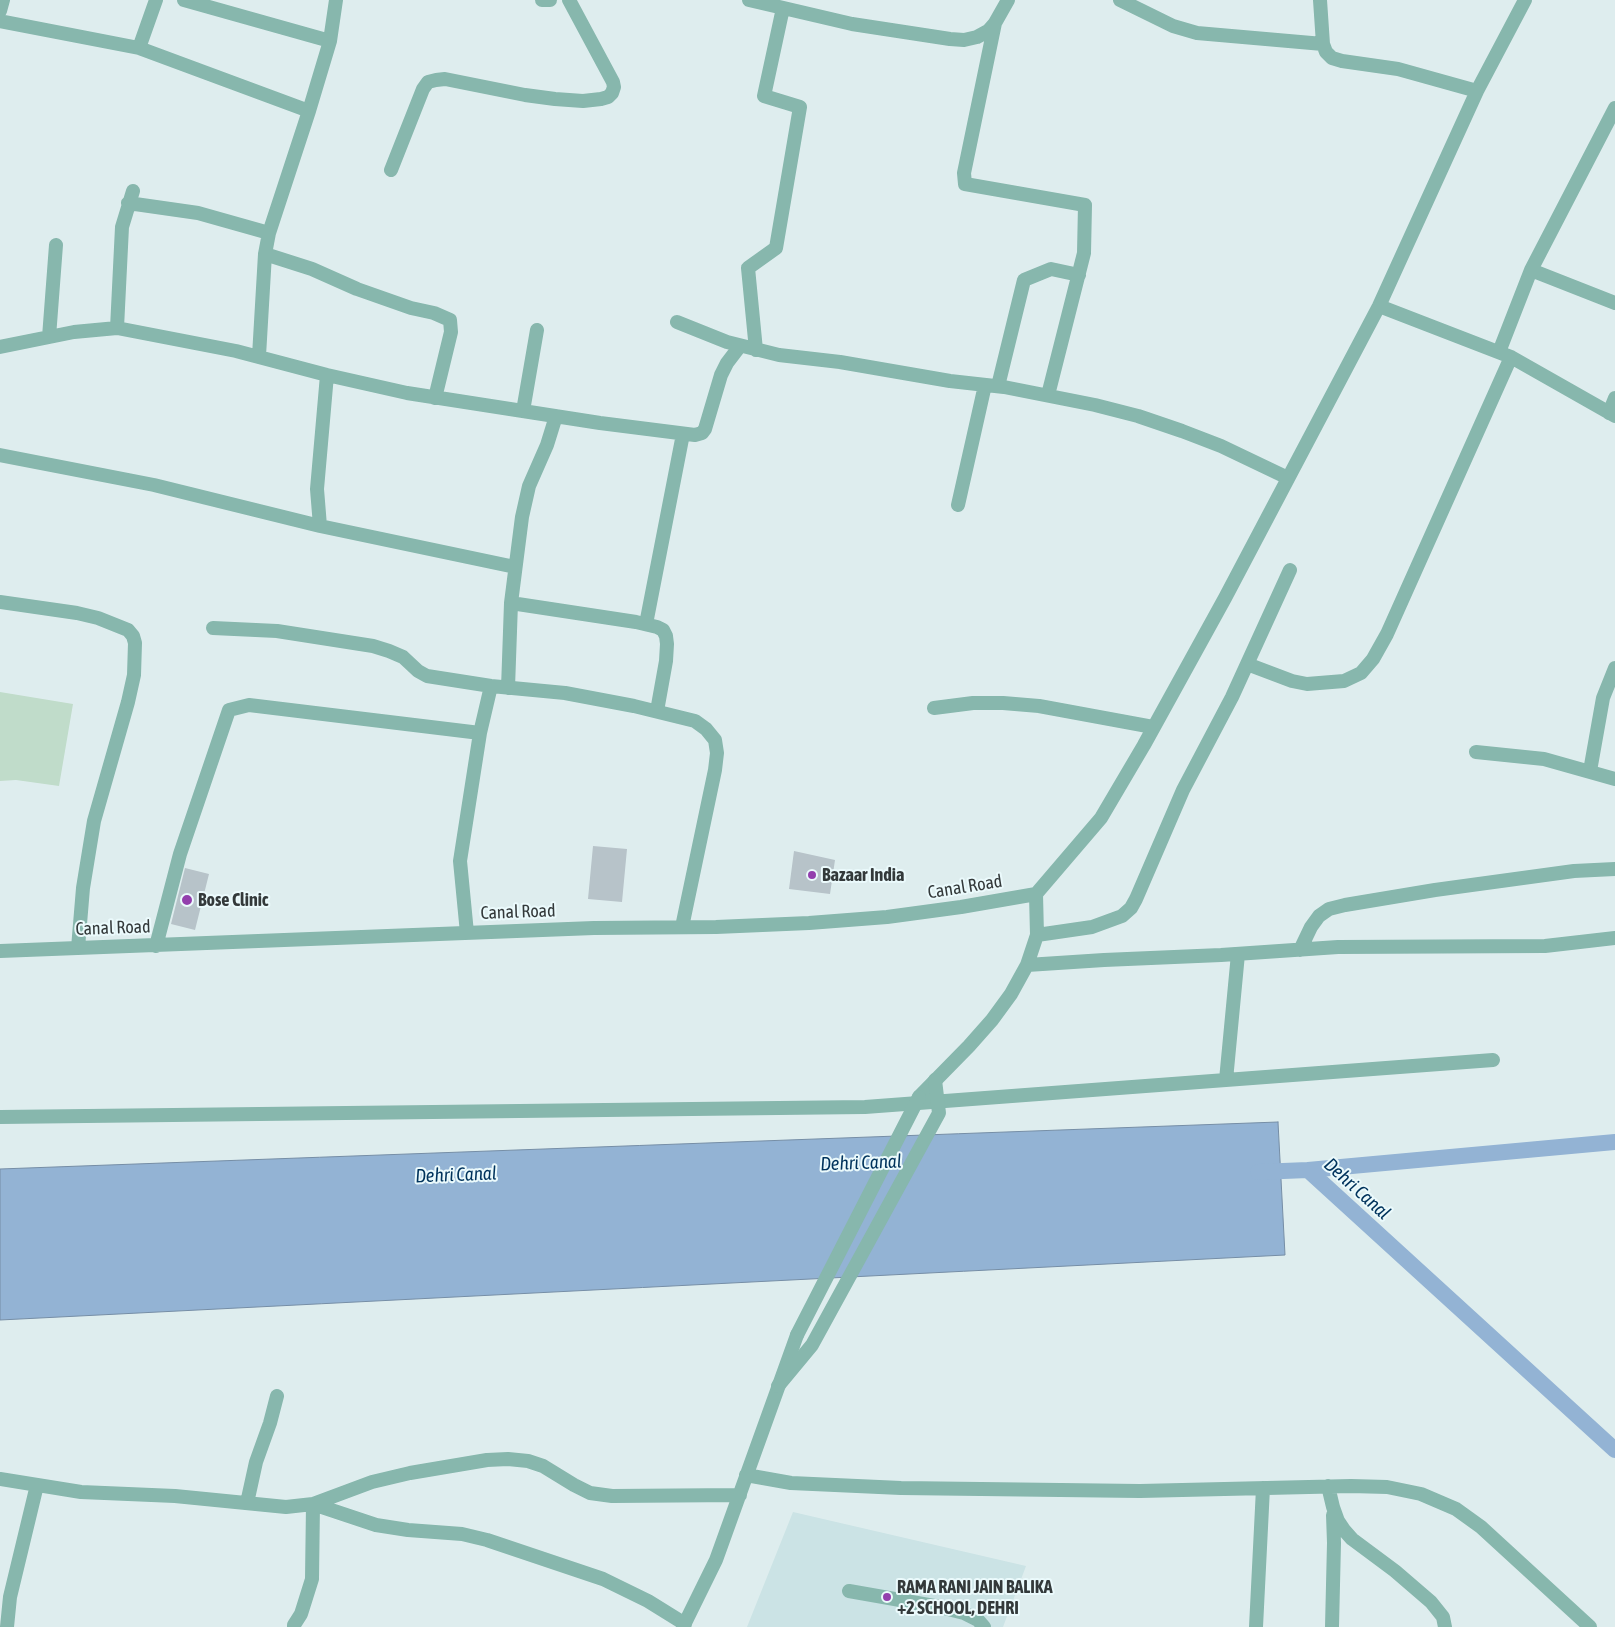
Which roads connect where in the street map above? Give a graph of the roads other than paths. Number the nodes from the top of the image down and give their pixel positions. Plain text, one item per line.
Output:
1 (3, 0) edge
2 (156, 0) edge
3 (184, 0) edge
4 (336, 0) edge
5 (542, 0) edge
6 (550, 0) edge
7 (568, 0) edge
8 (749, 0) edge
9 (1008, 0) edge
10 (1120, 0) edge
11 (1320, 0) edge
12 (1525, 0) edge
13 (783, 8) junction
14 (0, 10) edge
15 (0, 21) edge
16 (995, 23) junction
17 (330, 40) junction
18 (1323, 44) junction
19 (139, 48) junction
20 (1477, 91) junction
21 (1615, 108) edge
22 (309, 110) junction
23 (391, 170) dead end
24 (269, 233) junction
25 (56, 245) dead end
26 (265, 254) junction
27 (1531, 270) junction
28 (1080, 275) junction
29 (1615, 303) edge
30 (1379, 306) junction
31 (677, 322) dead end
32 (117, 328) junction
33 (537, 330) dead end
34 (49, 337) junction
35 (740, 346) junction
36 (0, 347) edge
37 (756, 350) junction
38 (1505, 355) junction
39 (259, 356) junction
40 (327, 375) junction
41 (992, 386) junction
42 (1048, 395) junction
43 (435, 398) junction
44 (1615, 398) edge
45 (523, 411) junction
46 (1612, 414) edge
47 (556, 416) junction
48 (683, 434) junction
49 (0, 455) edge
50 (1288, 478) junction
51 (958, 505) dead end
52 (320, 526) junction
53 (515, 567) junction
54 (1290, 570) dead end
55 (0, 602) edge
56 (511, 603) junction
57 (646, 624) junction
58 (213, 628) dead end
59 (1246, 664) junction
60 (1615, 668) edge
61 (491, 686) junction
62 (508, 688) junction
63 (934, 708) dead end
64 (656, 711) junction
65 (1154, 727) junction
66 (480, 733) junction
67 (1476, 752) dead end
68 (1590, 771) junction
69 (1615, 778) edge
70 (1615, 869) edge
71 (1036, 894) junction
72 (682, 927) junction
73 (467, 933) junction
74 (1038, 935) junction
75 (1615, 938) edge
76 (156, 946) junction
77 (78, 948) junction
78 (1300, 950) junction
79 (0, 951) edge
80 (1238, 954) junction
81 (1027, 965) junction
82 (1493, 1060) dead end
83 (935, 1080) junction
84 (1226, 1080) junction
85 (0, 1117) edge
86 (778, 1386) junction
87 (277, 1396) dead end
88 (746, 1474) junction
89 (0, 1479) edge
90 (37, 1485) junction
91 (1328, 1486) junction
92 (1263, 1488) junction
93 (740, 1495) junction
94 (246, 1503) junction
95 (313, 1504) junction
96 (1333, 1507) junction
97 (849, 1591) dead end
98 (684, 1625) edge
99 (7, 1627) edge
100 (294, 1627) edge
101 (984, 1627) edge
102 (1256, 1627) edge
103 (1332, 1627) edge
104 (1445, 1627) edge
105 (1590, 1627) edge

1 - 14 street
2 - 19 street
3 - 17 street
4 - 17 street
5 - 6 street
7 - 23 street
8 - 13 street
9 - 16 street
10 - 18 street
11 - 18 street
12 - 20 street
13 - 16 street
13 - 37 street
15 - 19 street
16 - 28 street
17 - 22 street
18 - 20 street
19 - 22 street
20 - 30 street
21 - 27 street
22 - 24 street
24 - 26 street
24 - 32 street
25 - 34 street
26 - 39 street
26 - 43 street
27 - 29 street
27 - 38 street
28 - 41 street
28 - 42 street
30 - 38 street
30 - 50 street
31 - 35 street
32 - 34 street
32 - 39 street
33 - 45 street
34 - 36 street
35 - 37 street
35 - 48 street
37 - 41 street
38 - 46 street
38 - 59 street
39 - 40 street
40 - 43 street
40 - 52 street
41 - 42 street
41 - 51 street
42 - 50 street
43 - 45 street
44 - 46 street
45 - 47 street
47 - 48 street
47 - 53 street
48 - 57 street
49 - 52 street
50 - 65 street
52 - 53 street
53 - 56 street
54 - 59 street
55 - 77 street
56 - 57 street
56 - 62 street
57 - 64 street
58 - 61 street
59 - 74 street
60 - 68 street
61 - 62 street
61 - 66 street
62 - 64 street
63 - 65 street
64 - 72 street
65 - 71 street
66 - 73 street
66 - 76 street
67 - 68 street
68 - 69 street
70 - 78 street
71 - 72 street, Canal Road
71 - 74 street
72 - 73 street, Canal Road
73 - 76 street, Canal Road
74 - 81 street
75 - 78 street
76 - 77 street, Canal Road
77 - 79 street, Canal Road
78 - 80 street
80 - 81 street
80 - 84 street
81 - 83 street
82 - 84 street
83 - 86 street, bridge
83 - 86 street, bridge
84 - 85 street
86 - 88 street
87 - 94 street
88 - 92 street
88 - 93 street
89 - 90 street
90 - 94 street
90 - 99 street
91 - 92 street
91 - 96 street
91 - 105 street
92 - 102 street
93 - 95 street
93 - 98 street
94 - 95 street
95 - 98 street
95 - 100 street
96 - 103 street
96 - 104 street
97 - 101 street

